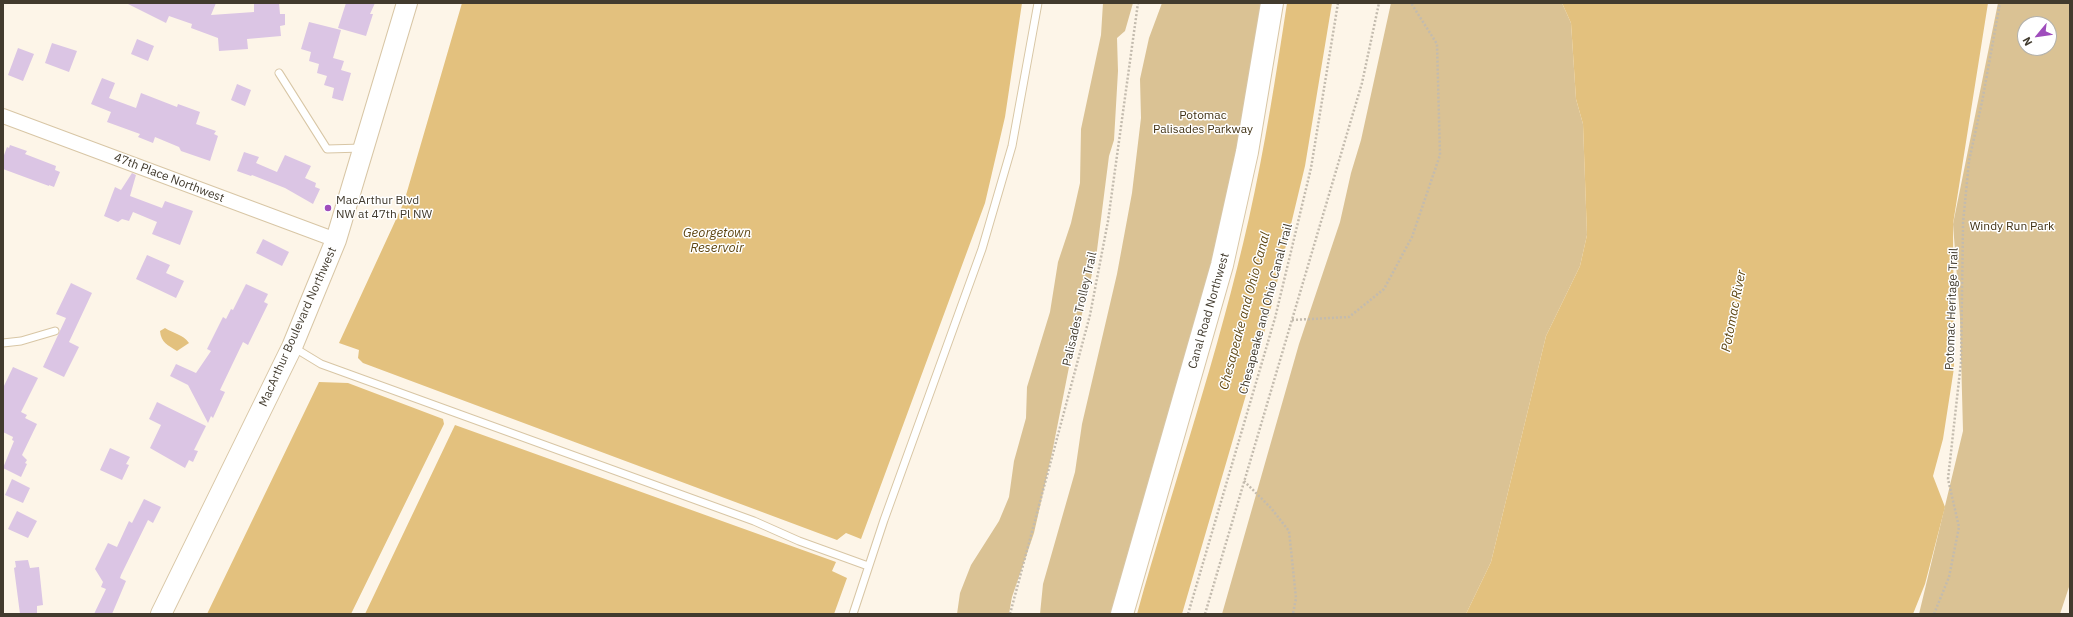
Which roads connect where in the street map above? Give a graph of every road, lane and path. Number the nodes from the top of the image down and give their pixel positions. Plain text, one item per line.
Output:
1 (407, 3) edge
2 (1038, 3) edge
3 (1138, 3) edge
4 (1272, 3) edge
5 (1338, 3) edge
6 (1379, 3) edge
7 (1411, 3) edge
8 (2000, 3) edge
9 (279, 73) dead end
10 (3, 116) edge
11 (365, 148) junction
12 (336, 240) junction
13 (1292, 320) junction
14 (55, 331) dead end
15 (3, 343) edge
16 (292, 347) junction
17 (1244, 481) junction
18 (868, 566) junction
19 (161, 614) edge
20 (853, 614) edge
21 (1010, 614) edge
22 (1122, 614) edge
23 (1188, 614) edge
24 (1205, 614) edge
25 (1292, 614) edge
26 (1934, 614) edge

1 - 11 main road, MacArthur Boulevard Northwest
2 - 18 lane
3 - 21 path, Palisades Trolley Trail
4 - 22 highway, Canal Road Northwest
5 - 23 path, Chesapeake and Ohio Canal Trail
6 - 13 path
7 - 13 path
8 - 26 path, Potomac Heritage Trail
9 - 11 lane
10 - 12 street, 47th Place Northwest
11 - 12 main road, MacArthur Boulevard Northwest
12 - 16 main road, MacArthur Boulevard Northwest
13 - 17 path
14 - 15 lane
16 - 18 lane
16 - 19 main road, MacArthur Boulevard Northwest
17 - 24 path
17 - 25 path
18 - 20 lane

